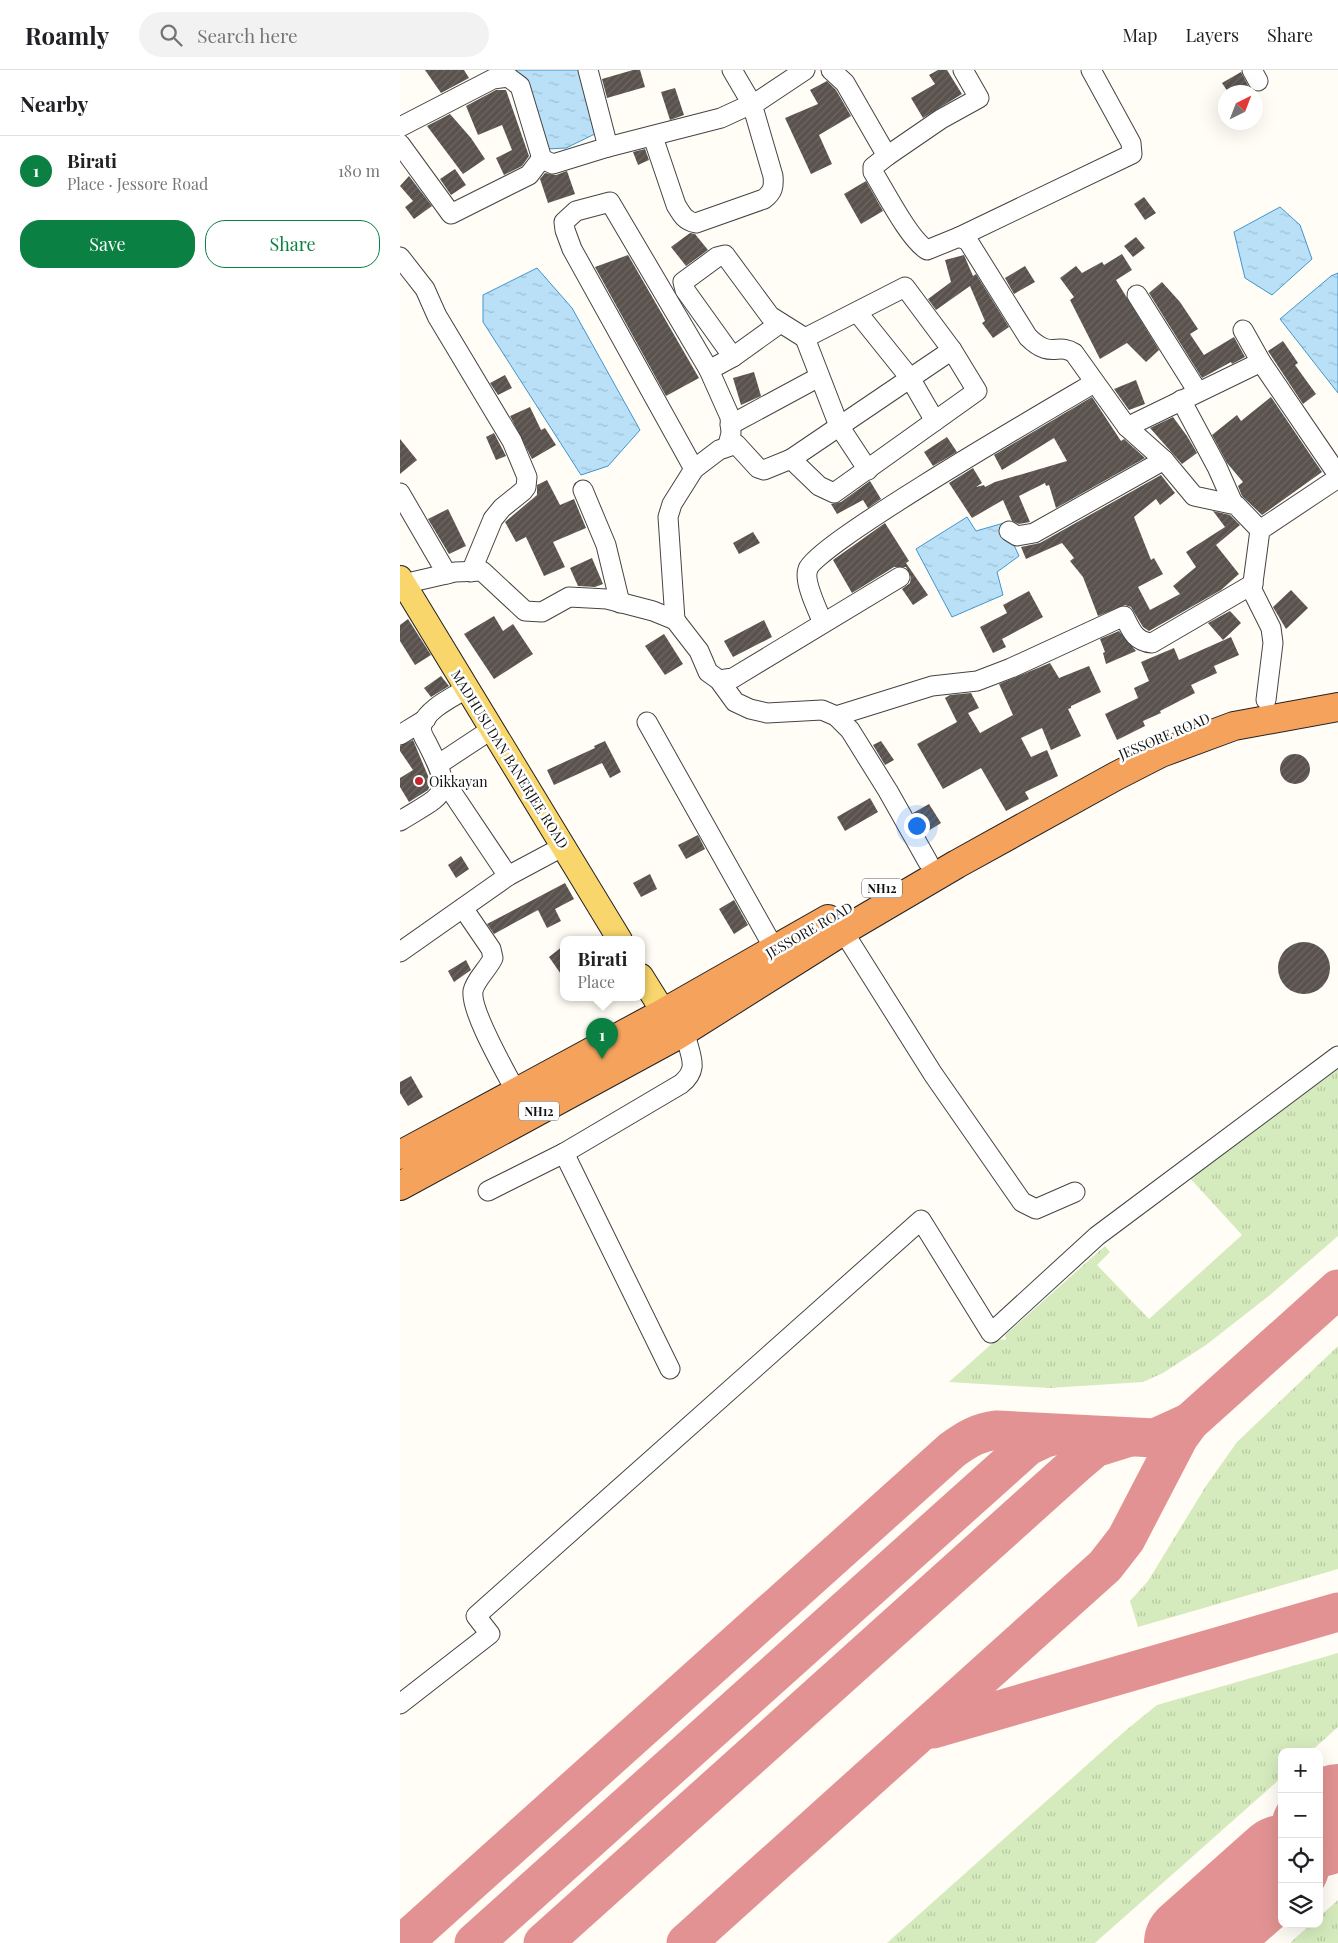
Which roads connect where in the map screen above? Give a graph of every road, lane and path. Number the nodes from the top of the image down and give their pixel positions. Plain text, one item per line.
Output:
1 (588, 70) edge
2 (732, 70) edge
3 (805, 70) edge
4 (831, 70) edge
5 (962, 70) edge
6 (1091, 70) edge
7 (512, 75) edge
8 (752, 104) junction
9 (400, 127) edge
10 (653, 137) junction
11 (400, 144) edge
12 (608, 147) junction
13 (887, 156) junction
14 (542, 158) junction
15 (958, 237) junction
16 (400, 257) edge
17 (1137, 295) dead end
18 (857, 312) junction
19 (779, 324) junction
20 (1243, 330) dead end
21 (805, 338) junction
22 (952, 350) junction
23 (733, 357) junction
24 (1261, 362) junction
25 (708, 370) junction
26 (819, 377) junction
27 (910, 378) junction
28 (1094, 383) junction
29 (1198, 392) junction
30 (1181, 400) junction
31 (935, 422) junction
32 (730, 425) junction
33 (839, 426) junction
34 (1127, 427) junction
35 (728, 445) junction
36 (791, 459) junction
37 (1164, 460) junction
38 (868, 470) junction
39 (691, 474) junction
40 (1338, 477) edge
41 (583, 490) dead end
42 (400, 493) edge
43 (1233, 503) junction
44 (1009, 530) dead end
45 (1260, 530) junction
46 (471, 572) junction
47 (447, 574) junction
48 (900, 577) dead end
49 (402, 581) edge
50 (1252, 584) junction
51 (620, 603) junction
52 (675, 620) junction
53 (823, 623) junction
54 (718, 680) junction
55 (1338, 687) edge
56 (466, 689) junction
57 (1266, 700) junction
58 (1338, 707) edge
59 (836, 716) junction
60 (426, 719) junction
61 (647, 722) dead end
62 (492, 729) junction
63 (400, 735) edge
64 (439, 764) junction
65 (444, 782) junction
66 (400, 821) edge
67 (564, 846) junction
68 (928, 862) junction
69 (508, 876) junction
70 (463, 908) junction
71 (843, 931) junction
72 (618, 936) edge
73 (775, 950) junction
74 (400, 952) edge
75 (645, 983) edge
76 (663, 1012) junction
77 (678, 1035) junction
78 (1338, 1056) edge
79 (516, 1092) junction
80 (564, 1153) junction
81 (400, 1155) edge
82 (400, 1186) edge
83 (488, 1191) dead end
84 (1075, 1192) dead end
85 (670, 1369) dead end
86 (400, 1704) edge

1 - 12 street
2 - 8 street
3 - 8 street
4 - 13 street
5 - 13 street
6 - 15 street
7 - 9 street
7 - 14 street
8 - 10 street
8 - 10 street
10 - 12 street
11 - 14 street
12 - 14 street
13 - 15 street
15 - 28 street
16 - 46 street
17 - 29 street
18 - 21 street
18 - 22 street
18 - 27 street
19 - 21 street
19 - 23 street
19 - 23 street
20 - 24 street
21 - 26 street
22 - 27 street
22 - 31 street
23 - 25 street
24 - 29 street
24 - 40 street
25 - 32 street
25 - 39 street
26 - 32 street
26 - 33 street
27 - 31 street
27 - 33 street
28 - 34 street
28 - 53 street
29 - 30 street
30 - 34 street
30 - 43 street
31 - 38 street
32 - 35 street
33 - 36 street
33 - 38 street
34 - 37 street
35 - 36 street
35 - 39 street
36 - 38 street
37 - 43 street
37 - 44 street
39 - 52 street
40 - 45 street
41 - 51 street
42 - 47 street
43 - 45 street
45 - 50 street
46 - 47 street
46 - 51 street
47 - 49 street
48 - 53 street
49 - 56 main road, MADHUSUDAN BANERJEE ROAD
50 - 57 street
50 - 59 street
51 - 52 street
52 - 54 street
53 - 54 street
54 - 59 street
55 - 57 highway, JESSORE ROAD / NH12
56 - 60 street
56 - 62 main road, MADHUSUDAN BANERJEE ROAD
57 - 68 highway, JESSORE ROAD / NH12
58 - 71 highway, NH12
59 - 68 street
60 - 63 street
60 - 64 street
61 - 73 street
62 - 64 street
62 - 67 main road, MADHUSUDAN BANERJEE ROAD
64 - 65 street
65 - 66 street
65 - 69 street
67 - 69 street
67 - 72 main road, MADHUSUDAN BANERJEE ROAD
68 - 73 highway, JESSORE ROAD / NH12
69 - 70 street
70 - 74 street
70 - 79 street
71 - 77 highway, NH12
71 - 84 street
73 - 76 highway, JESSORE ROAD / NH12
75 - 76 main road
76 - 77 main road
76 - 79 highway, JESSORE ROAD / NH12
77 - 80 street
77 - 82 highway, NH12
78 - 86 street
79 - 81 highway, JESSORE ROAD / NH12
80 - 83 street
80 - 85 street

